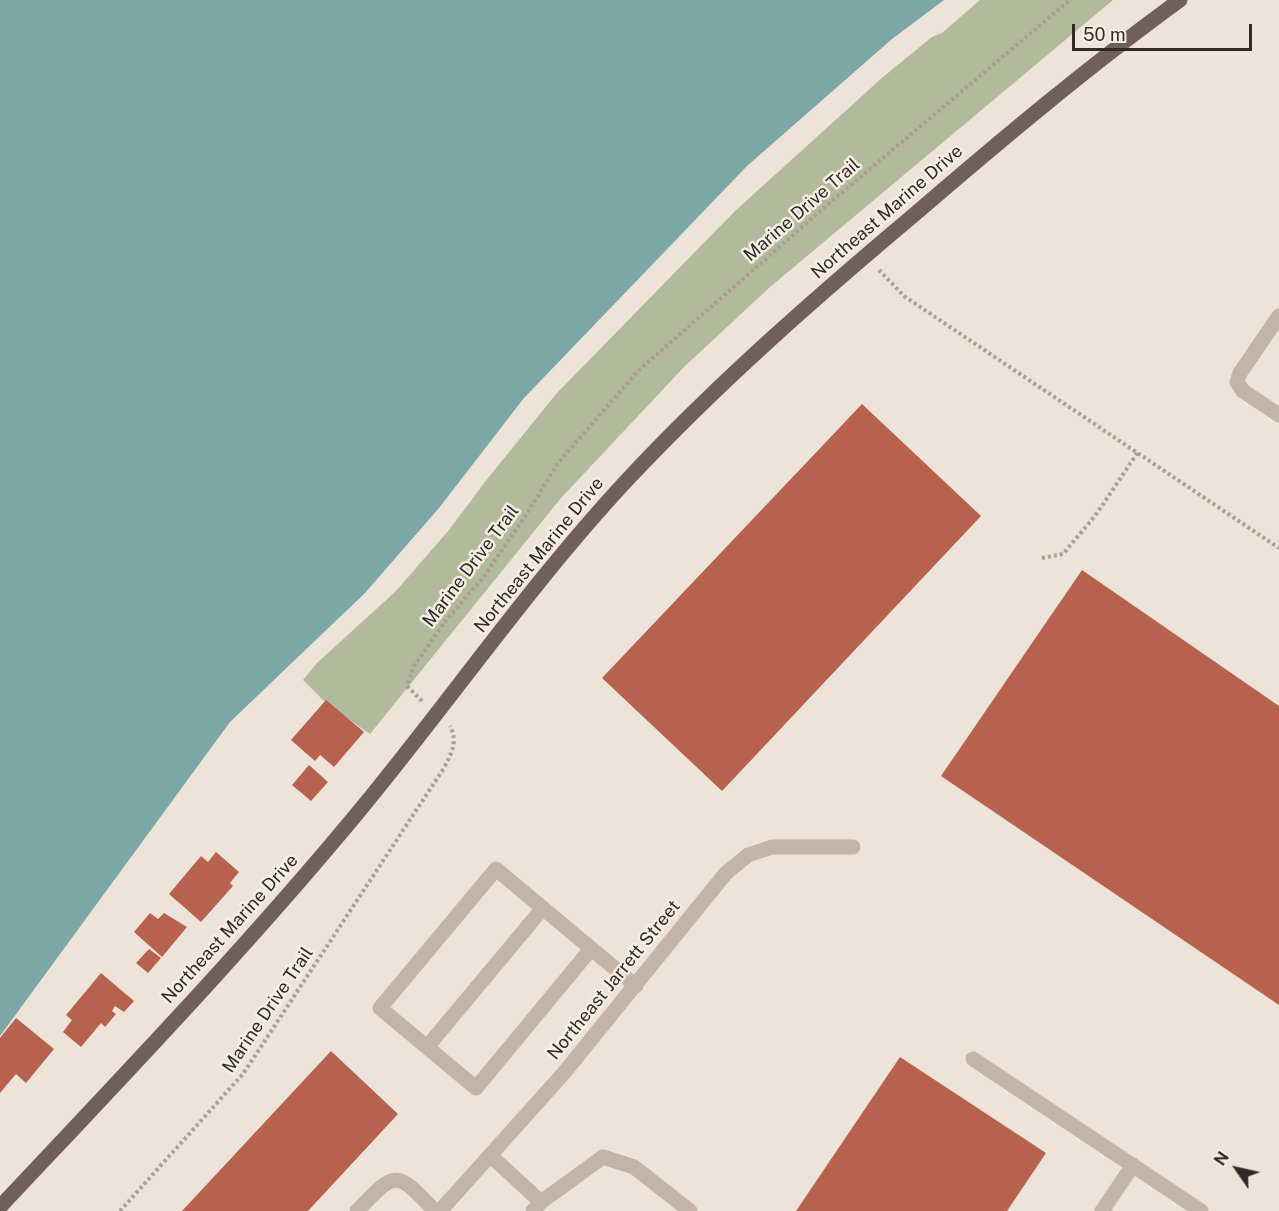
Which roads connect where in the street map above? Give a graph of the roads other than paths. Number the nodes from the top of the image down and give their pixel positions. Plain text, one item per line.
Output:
1 (1180, 0) edge
2 (1279, 316) edge
3 (1279, 415) edge
4 (853, 847) dead end
5 (543, 908) junction
6 (591, 949) junction
7 (636, 986) junction
8 (427, 1047) junction
9 (973, 1059) dead end
10 (491, 1156) junction
11 (1133, 1165) junction
12 (537, 1206) edge
13 (0, 1207) edge
14 (357, 1211) edge
15 (435, 1211) edge
16 (440, 1211) edge
17 (690, 1211) edge
18 (1102, 1211) edge
19 (1201, 1211) edge

1 - 13 main road, Northeast Marine Drive
2 - 3 street
4 - 7 street, Northeast Jarrett Street
5 - 6 street
5 - 8 street
5 - 8 street
6 - 7 street
6 - 8 street
7 - 10 street, Northeast Jarrett Street
9 - 11 street
10 - 12 street
10 - 16 street, Northeast Jarrett Street
11 - 18 street
11 - 19 street
12 - 17 street
14 - 15 street

